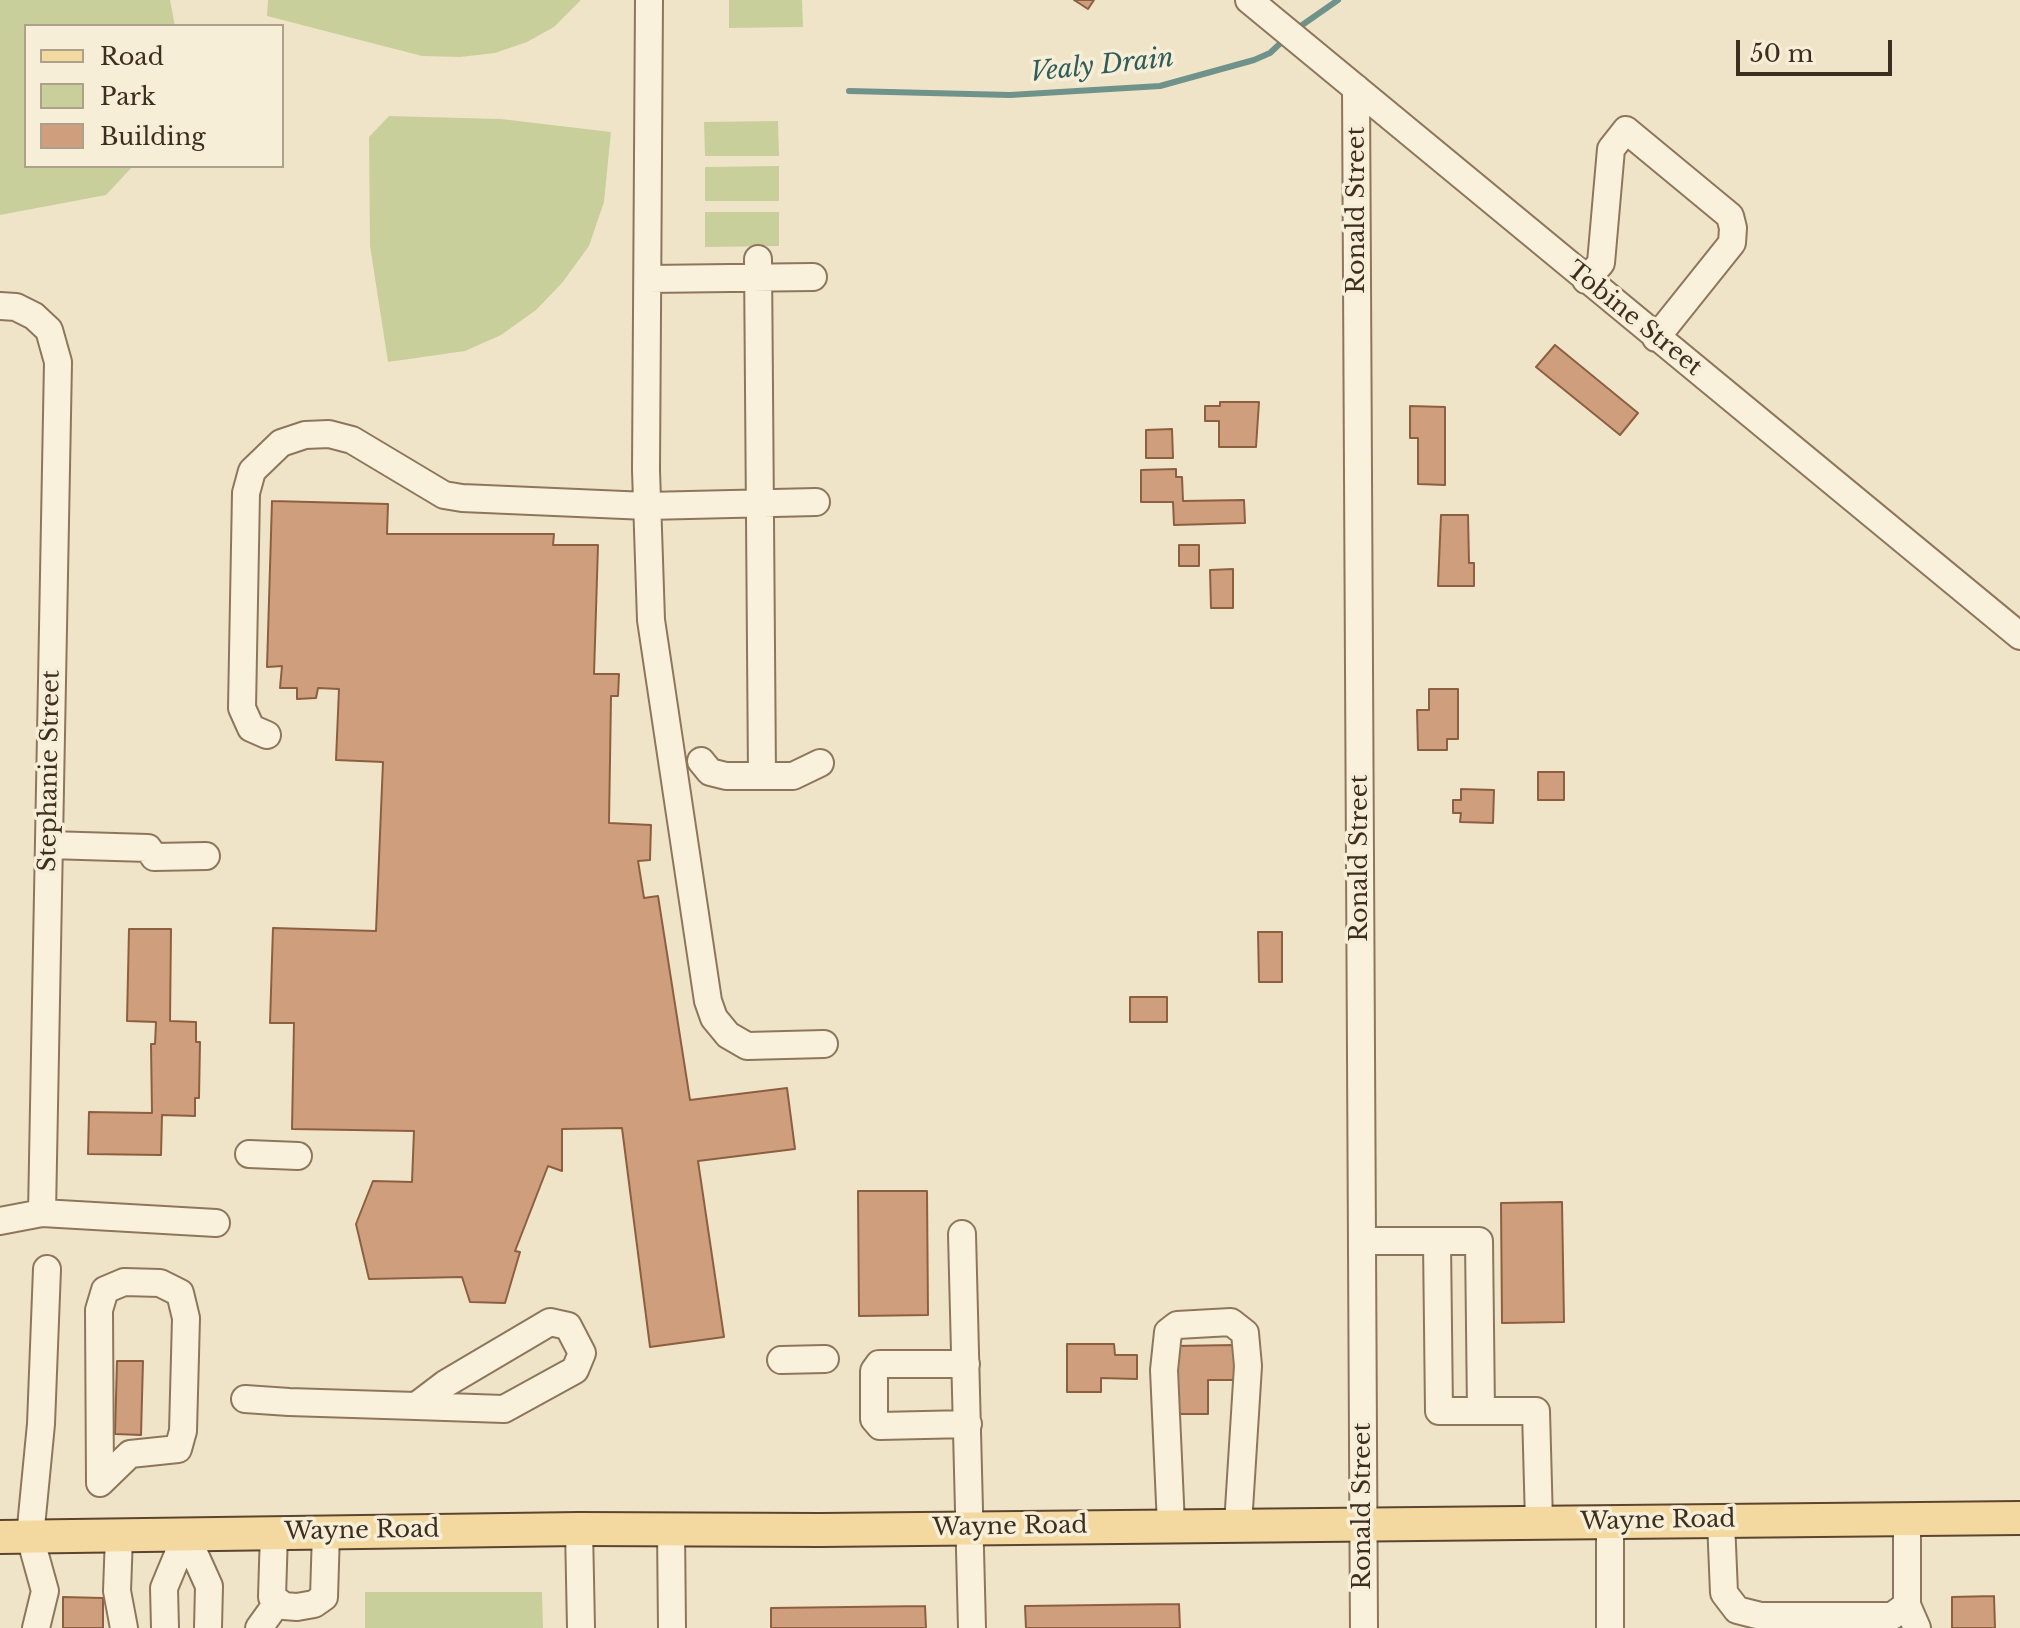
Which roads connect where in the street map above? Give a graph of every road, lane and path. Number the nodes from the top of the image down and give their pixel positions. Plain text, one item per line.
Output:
1 (649, 0) edge
2 (1249, 0) edge
3 (1356, 88) junction
4 (758, 268) junction
5 (813, 277) dead end
6 (648, 279) junction
7 (1586, 280) junction
8 (0, 306) edge
9 (1656, 338) junction
10 (816, 502) dead end
11 (758, 504) junction
12 (647, 506) junction
13 (2020, 636) edge
14 (267, 735) dead end
15 (701, 761) dead end
16 (820, 763) dead end
17 (762, 776) junction
18 (49, 845) junction
19 (206, 856) dead end
20 (824, 1044) dead end
21 (249, 1154) dead end
22 (298, 1156) dead end
23 (42, 1213) junction
24 (0, 1221) edge
25 (216, 1223) dead end
26 (962, 1234) dead end
27 (1362, 1241) junction
28 (1437, 1242) junction
29 (47, 1269) dead end
30 (825, 1359) dead end
31 (781, 1360) dead end
32 (966, 1364) junction
33 (245, 1399) dead end
34 (416, 1406) junction
35 (1481, 1411) junction
36 (968, 1424) junction
37 (98, 1434) junction
38 (128, 1455) junction
39 (2020, 1518) edge
40 (1907, 1519) junction
41 (1721, 1521) junction
42 (1539, 1522) junction
43 (1610, 1522) junction
44 (1364, 1524) junction
45 (1171, 1525) junction
46 (1238, 1525) junction
47 (970, 1527) junction
48 (579, 1529) junction
49 (671, 1529) junction
50 (274, 1532) junction
51 (326, 1532) junction
52 (186, 1535) junction
53 (119, 1536) junction
54 (15, 1537) edge
55 (277, 1603) junction
56 (1912, 1617) edge
57 (36, 1628) edge
58 (124, 1628) edge
59 (165, 1628) edge
60 (208, 1628) edge
61 (259, 1628) edge
62 (581, 1628) edge
63 (672, 1628) edge
64 (972, 1628) edge
65 (1364, 1628) edge
66 (1610, 1628) edge

1 - 6 street
2 - 3 street, Tobine Street
3 - 7 street, Tobine Street
3 - 27 street, Ronald Street
4 - 5 street
4 - 6 street
4 - 11 street
6 - 12 street
7 - 9 street, Tobine Street
7 - 9 street
8 - 18 street, Stephanie Street
9 - 13 street, Tobine Street
10 - 11 street
11 - 12 street
11 - 17 street
12 - 14 street
12 - 20 street
15 - 17 street
16 - 17 street
18 - 19 street
18 - 23 street, Stephanie Street
21 - 22 street
23 - 24 street
23 - 25 street
26 - 32 street
27 - 28 street
27 - 44 street, Ronald Street
28 - 35 street
28 - 35 street
29 - 54 street
30 - 31 street
32 - 36 street
32 - 36 street
33 - 34 street
34 - 34 street
35 - 42 street
36 - 47 street
37 - 38 street
37 - 38 street
37 - 38 street
39 - 40 main road, Wayne Road
40 - 41 main road, Wayne Road
40 - 56 street
41 - 43 main road, Wayne Road
41 - 56 street
42 - 43 main road, Wayne Road
42 - 44 main road, Wayne Road
43 - 66 street
44 - 46 main road, Wayne Road
44 - 65 street, Ronald Street
45 - 46 main road, Wayne Road
45 - 46 street
45 - 47 main road, Wayne Road
47 - 49 main road, Wayne Road
47 - 64 street
48 - 49 main road, Wayne Road
48 - 51 main road, Wayne Road
48 - 62 street
49 - 63 street
50 - 51 main road, Wayne Road
50 - 52 main road, Wayne Road
50 - 55 street
51 - 55 street
52 - 53 main road, Wayne Road
52 - 59 street
52 - 60 street
53 - 54 main road, Wayne Road
53 - 58 street
54 - 57 street
55 - 61 street

